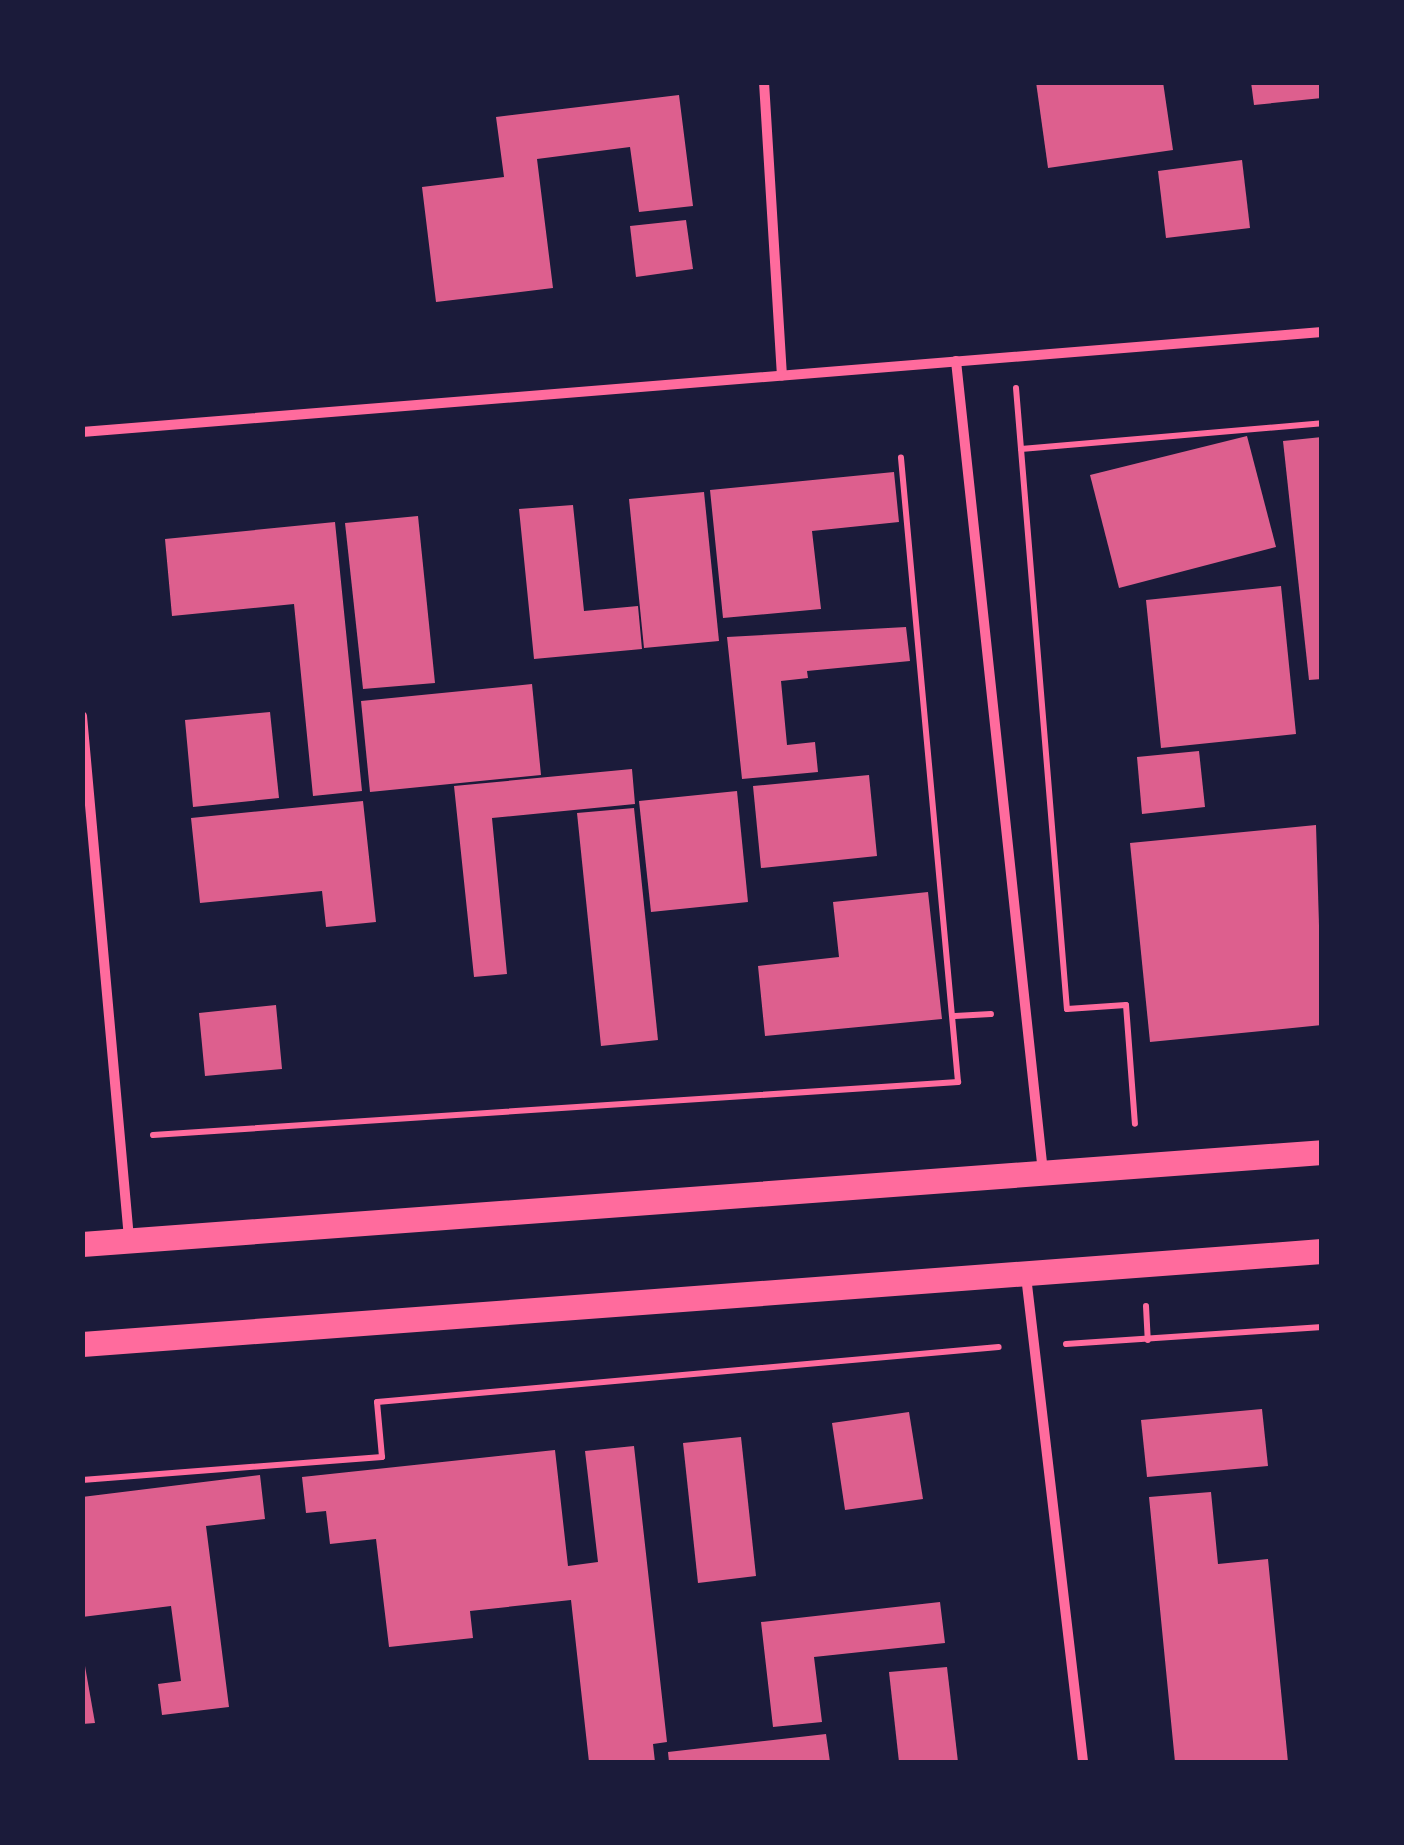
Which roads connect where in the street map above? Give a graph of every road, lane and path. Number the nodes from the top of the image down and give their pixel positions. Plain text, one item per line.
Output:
1 (764, 82) edge
2 (1322, 332) edge
3 (1014, 357) junction
4 (956, 362) junction
5 (782, 376) junction
6 (1322, 423) edge
7 (82, 432) edge
8 (1021, 449) junction
9 (901, 458) dead end
10 (82, 716) edge
11 (116, 1138) junction
12 (1322, 1152) edge
13 (1137, 1166) junction
14 (1043, 1174) junction
15 (129, 1241) junction
16 (82, 1244) edge
17 (1322, 1252) edge
18 (1143, 1265) junction
19 (1026, 1275) junction
20 (1322, 1327) edge
21 (1148, 1340) junction
22 (82, 1344) edge
23 (1034, 1345) junction
24 (82, 1480) edge
25 (1083, 1762) edge

1 - 5 street
2 - 3 street
3 - 4 street
3 - 8 path
4 - 5 street
4 - 14 street
5 - 7 street
6 - 8 path
8 - 13 path
9 - 11 path
10 - 11 street
11 - 15 street
12 - 13 main road
13 - 14 main road
14 - 15 main road
15 - 16 main road
17 - 18 main road
18 - 19 main road
18 - 21 path
19 - 22 main road
19 - 23 street
20 - 21 path
21 - 23 path
23 - 24 path
23 - 25 street

